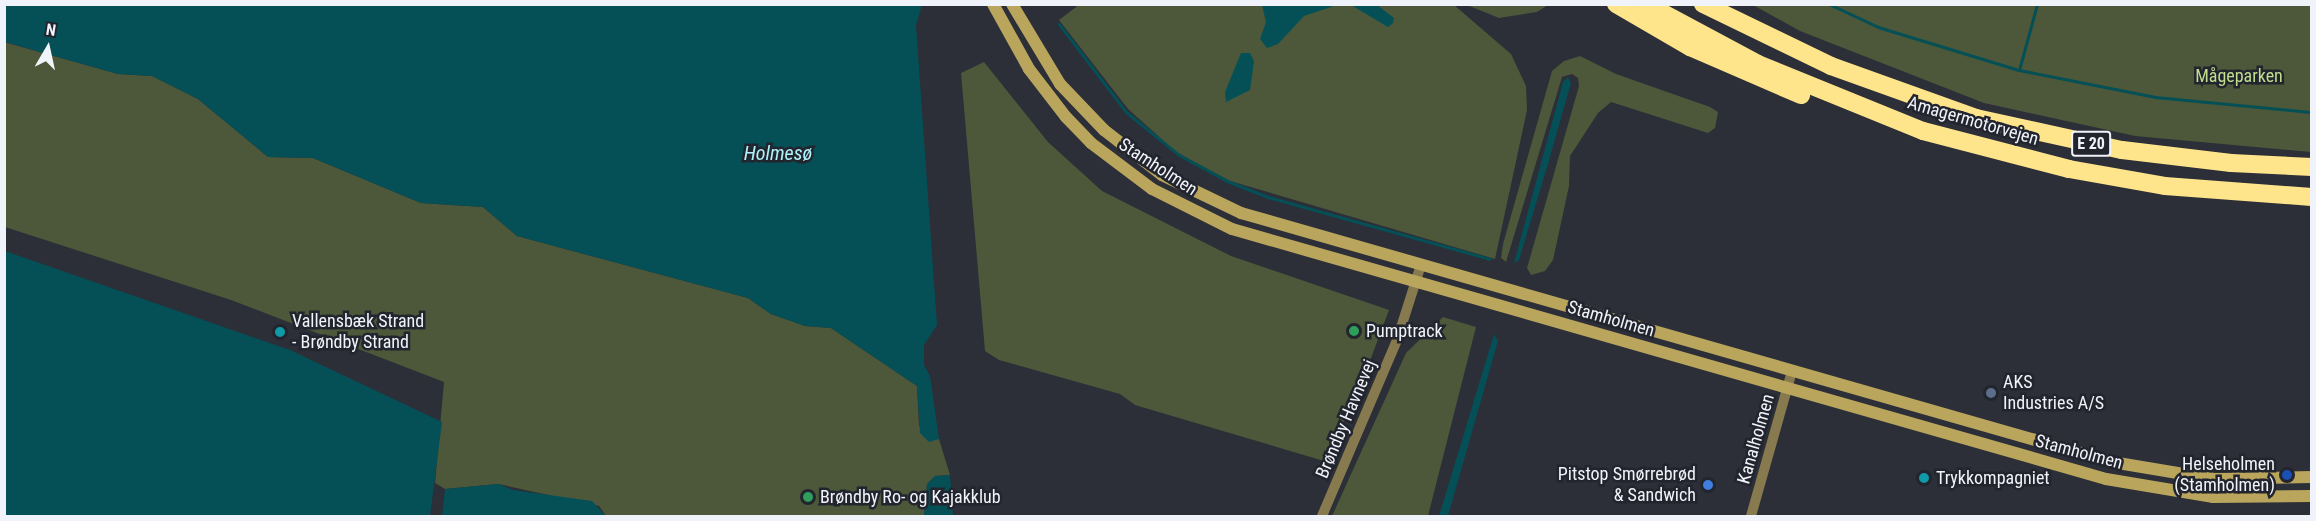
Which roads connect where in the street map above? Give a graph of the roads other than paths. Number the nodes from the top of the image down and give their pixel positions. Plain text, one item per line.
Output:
1 (993, 4) edge
2 (1012, 4) edge
3 (1617, 4) edge
4 (1646, 4) edge
5 (1702, 4) edge
6 (1729, 4) edge
7 (1877, 84) junction
8 (1923, 131) junction
9 (2312, 167) edge
10 (2312, 196) edge
11 (1421, 265) junction
12 (1416, 282) junction
13 (1792, 371) junction
14 (1787, 388) junction
15 (2312, 477) edge
16 (2312, 496) edge
17 (1322, 516) edge
18 (1751, 516) edge

1 - 12 street, Stamholmen
2 - 11 street, Stamholmen
3 - 8 highway
4 - 8 highway, Amagermotorvejen / E 20
5 - 7 highway, Amagermotorvejen / E 20
6 - 7 highway
7 - 9 highway, Amagermotorvejen / E 20
8 - 10 highway, Amagermotorvejen / E 20
11 - 12 street, Brøndby Havnevej
11 - 13 street, Stamholmen
12 - 14 street, Stamholmen
12 - 17 street, Brøndby Havnevej
13 - 14 street, Kanalholmen
13 - 15 street, Stamholmen
14 - 16 street, Stamholmen
14 - 18 street, Kanalholmen

